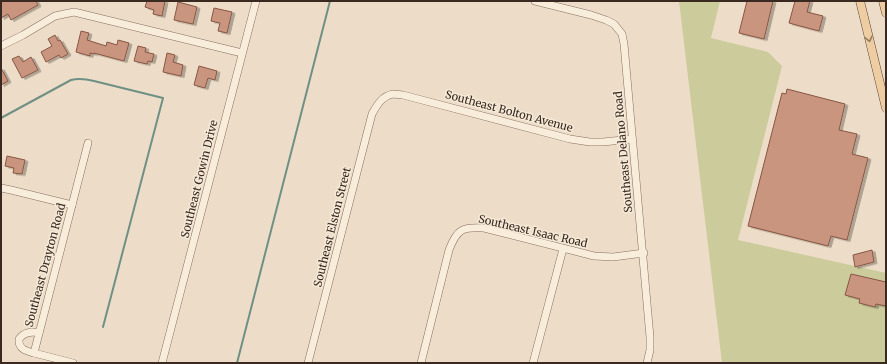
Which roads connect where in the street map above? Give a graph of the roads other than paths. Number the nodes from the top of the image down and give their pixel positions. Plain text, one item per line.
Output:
1 (256, 1) edge
2 (535, 1) edge
3 (860, 1) edge
4 (883, 1) edge
5 (886, 13) edge
6 (1, 46) edge
7 (242, 54) junction
8 (383, 99) joint
9 (886, 108) edge
10 (632, 139) junction
11 (88, 143) dead end
12 (1, 188) edge
13 (72, 205) junction
14 (563, 249) junction
15 (644, 253) junction
16 (39, 332) junction
17 (34, 353) junction
18 (73, 363) edge
19 (162, 363) edge
20 (308, 363) edge
21 (421, 363) edge
22 (533, 363) edge
23 (647, 363) edge

1 - 7 street, Southeast Gowin Drive
2 - 10 street, Southeast Delano Road
3 -> 9 main road
4 - 5 main road
6 - 7 street
7 - 19 street, Southeast Gowin Drive
8 - 10 street, Southeast Bolton Avenue
8 - 20 street, Southeast Elston Street
10 - 15 street, Southeast Delano Road
11 - 13 street, Southeast Drayton Road
12 - 13 street
13 - 16 street, Southeast Drayton Road
14 - 15 street, Southeast Isaac Road
14 - 21 street, Southeast Isaac Road
14 - 22 street
15 - 23 street, Southeast Delano Road
16 - 17 street, Southeast Drayton Road
16 - 17 street
17 - 18 street

